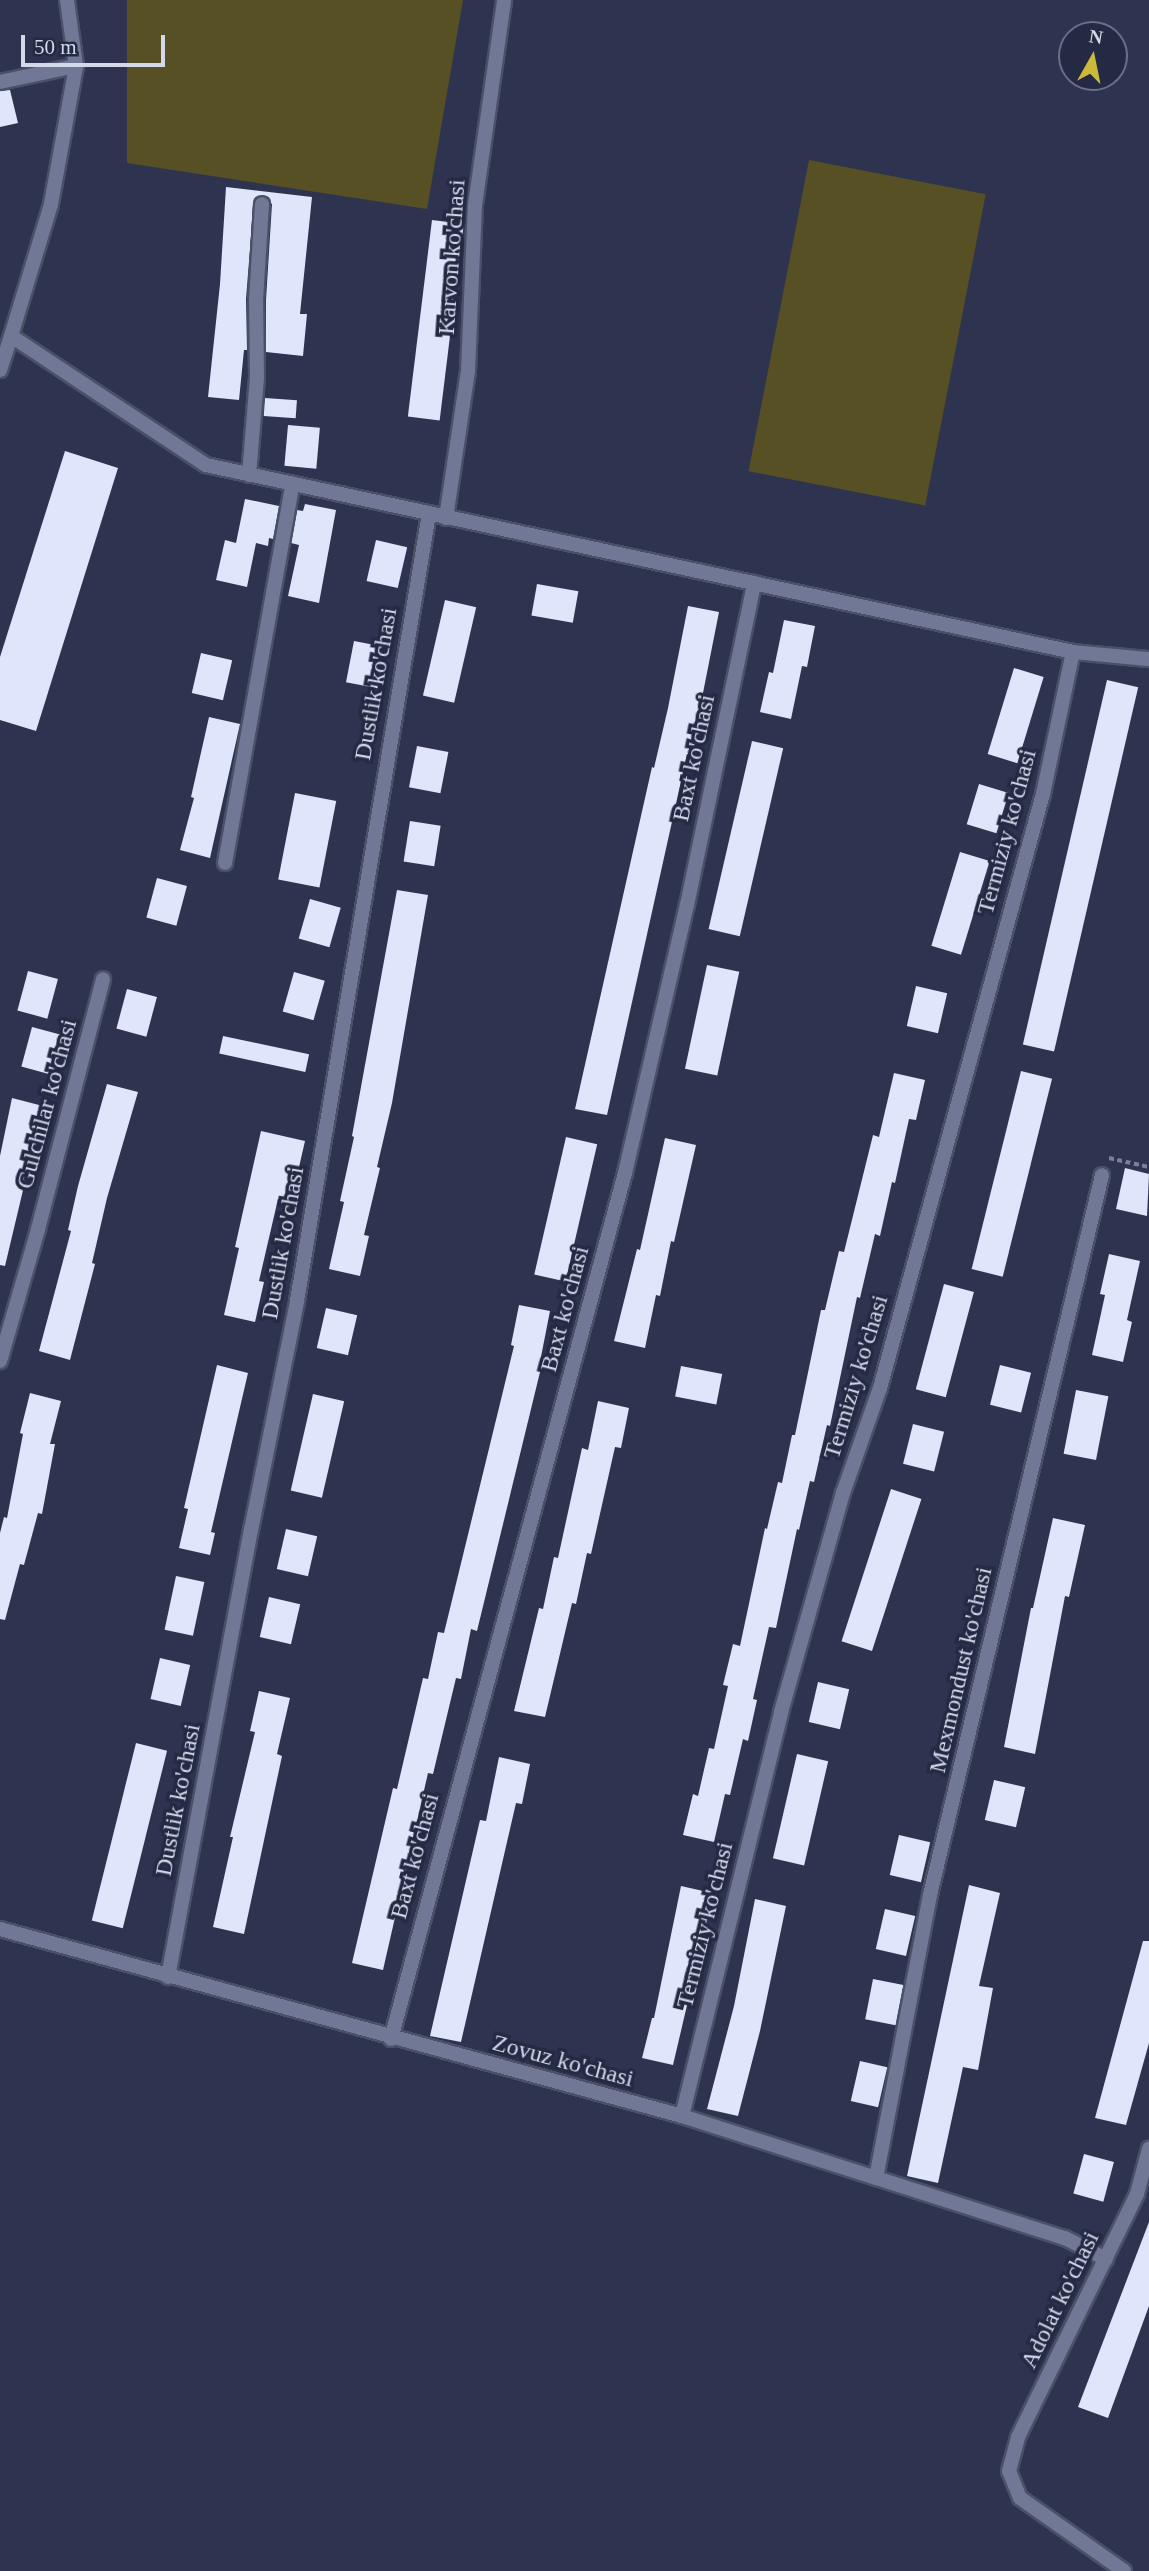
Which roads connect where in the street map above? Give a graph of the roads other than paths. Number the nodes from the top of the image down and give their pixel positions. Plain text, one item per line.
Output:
1 (67, 0) edge
2 (505, 0) edge
3 (76, 66) junction
4 (0, 82) edge
5 (262, 204) dead end
6 (11, 337) junction
7 (0, 370) edge
8 (249, 475) junction
9 (292, 485) junction
10 (429, 514) junction
11 (446, 518) junction
12 (754, 583) junction
13 (1073, 652) junction
14 (1149, 659) edge
15 (225, 863) dead end
16 (103, 979) dead end
17 (1102, 1175) road end
18 (0, 1360) edge
19 (0, 1929) edge
20 (168, 1977) junction
21 (391, 2039) junction
22 (682, 2116) junction
23 (1149, 2149) edge
24 (876, 2178) junction
25 (1106, 2259) junction
26 (1124, 2571) edge

1 - 3 street
2 - 11 street, Karvon ko'chasi
3 - 4 street
3 - 6 street
5 - 8 street
6 - 7 street
6 - 8 street
8 - 9 street
9 - 10 street
9 - 15 street
10 - 11 street
10 - 20 street, Dustlik ko'chasi
11 - 12 street
12 - 13 street
12 - 21 street, Baxt ko'chasi
13 - 14 street
13 - 22 street, Termiziy ko'chasi
16 - 18 street, Gulchilar ko'chasi
17 - 24 street, Mexmondust ko'chasi
19 - 20 street, Zovuz ko'chasi
20 - 21 street, Zovuz ko'chasi
21 - 22 street, Zovuz ko'chasi
22 - 24 street, Zovuz ko'chasi
23 - 25 street, Adolat ko'chasi
24 - 25 street, Zovuz ko'chasi
25 - 26 street, Adolat ko'chasi

